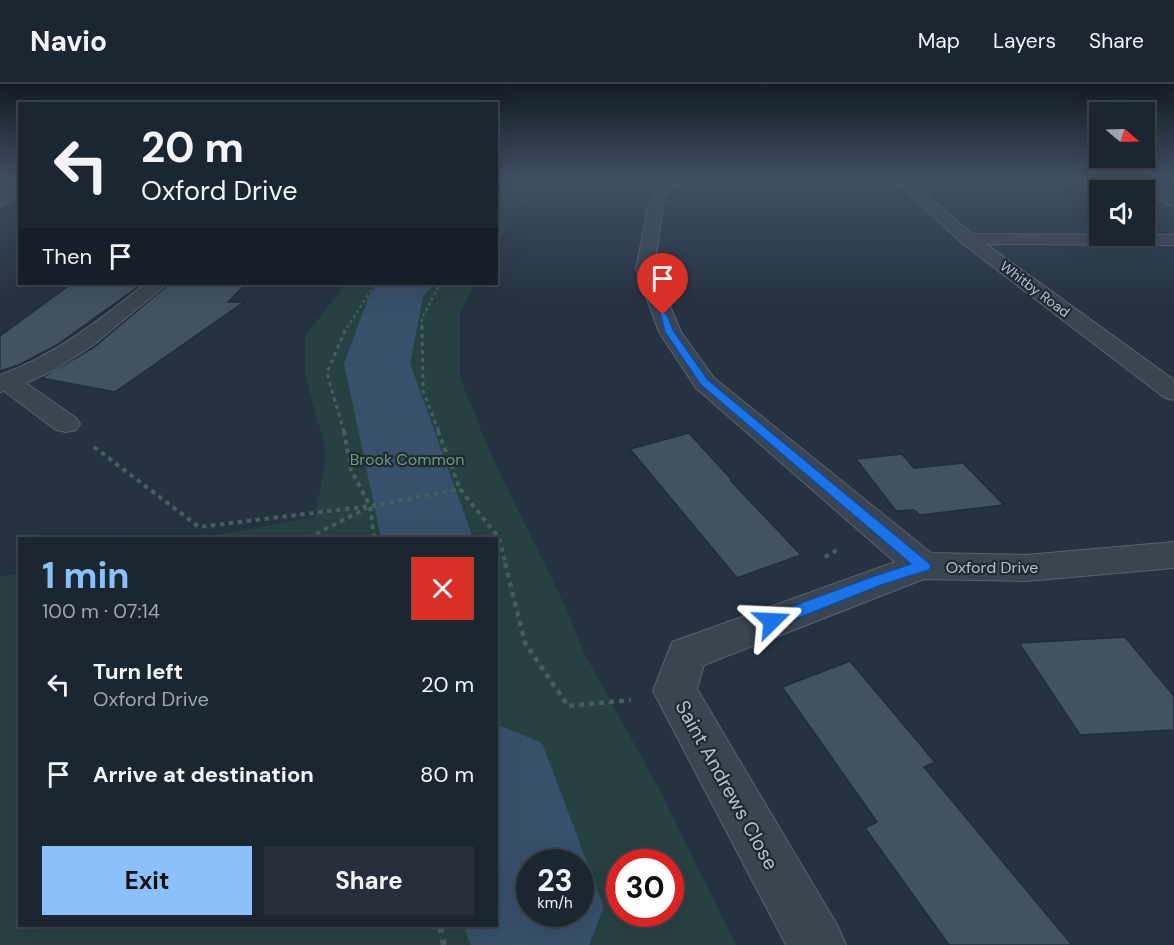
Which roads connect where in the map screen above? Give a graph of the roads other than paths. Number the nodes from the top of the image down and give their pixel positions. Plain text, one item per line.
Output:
1 (653, 220) edge
2 (947, 220) edge
3 (968, 239) junction
4 (1174, 240) edge
5 (156, 285) edge
6 (4, 383) edge
7 (1174, 392) edge
8 (66, 424) road end
9 (1174, 555) edge
10 (923, 566) junction
11 (817, 945) edge

1 - 10 street, Oxford Drive
2 - 3 street, Whitby Road
3 - 4 street
3 - 7 street, Whitby Road
5 - 6 street
6 - 8 street
9 - 10 street, Oxford Drive
10 - 11 street, Saint Andrews Close

